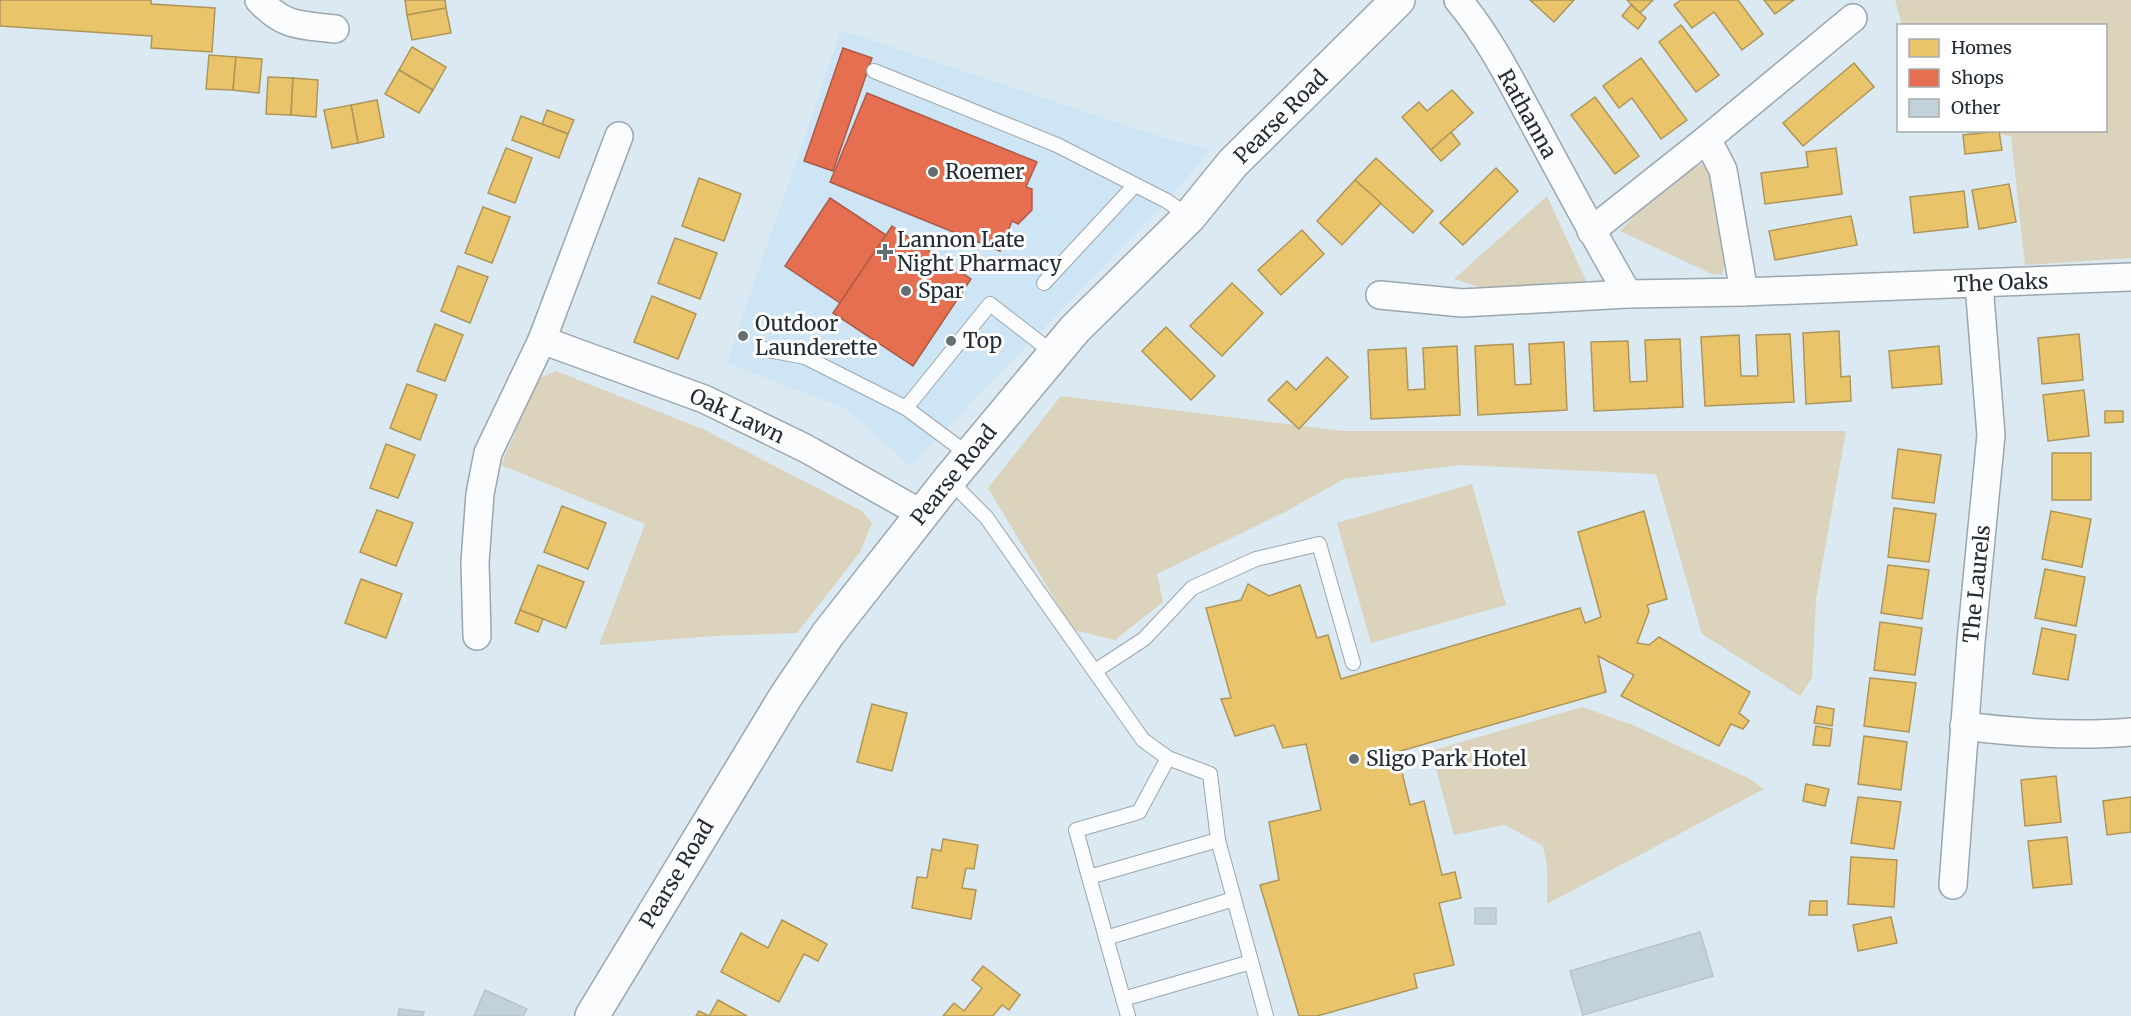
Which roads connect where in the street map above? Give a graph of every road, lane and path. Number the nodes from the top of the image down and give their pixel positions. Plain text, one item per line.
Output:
1 (259, 0) edge
2 (1398, 0) edge
3 (1458, 0) edge
4 (1853, 18) dead end
5 (335, 29) dead end
6 (874, 71) dead end
7 (619, 136) dead end
8 (1707, 139) junction
9 (1135, 185) junction
10 (1189, 217) junction
11 (1590, 231) junction
12 (2131, 278) edge
13 (1044, 283) dead end
14 (1979, 284) junction
15 (1744, 292) junction
16 (1628, 294) junction
17 (1380, 295) dead end
18 (542, 340) junction
19 (763, 349) dead end
20 (1053, 353) junction
21 (906, 408) junction
22 (969, 455) junction
23 (949, 480) junction
24 (922, 514) junction
25 (477, 636) dead end
26 (1353, 663) dead end
27 (1095, 671) junction
28 (1964, 726) junction
29 (2131, 732) edge
30 (1168, 758) junction
31 (1218, 840) junction
32 (1089, 877) junction
33 (1953, 885) dead end
34 (1234, 899) junction
35 (1106, 938) junction
36 (1251, 962) junction
37 (1123, 999) junction
38 (592, 1016) edge
39 (1128, 1016) edge
40 (1266, 1016) edge

1 - 5 street
2 - 10 main road, Pearse Road
3 - 11 street, Rathanna
4 - 8 street
6 - 9 lane
7 - 18 street
8 - 11 street
8 - 15 street
9 - 10 lane
9 - 13 lane
10 - 20 main road, Pearse Road
11 - 16 street, Rathanna
12 - 14 street, The Oaks
14 - 15 street, The Oaks
14 - 28 street, The Laurels
15 - 16 street
16 - 17 street
18 - 24 street, Oak Lawn
18 - 25 street
19 - 21 lane
20 - 21 lane
20 - 22 main road, Pearse Road
21 - 22 lane
22 - 23 main road, Pearse Road
23 - 24 main road, Pearse Road
23 - 27 lane
24 - 38 main road, Pearse Road
26 - 27 lane
27 - 30 lane
28 - 29 street
28 - 33 street, The Laurels
30 - 31 lane
30 - 32 lane
31 - 32 lane
31 - 34 lane
32 - 35 lane
34 - 35 lane
34 - 36 lane
35 - 37 lane
36 - 37 lane
36 - 40 lane
37 - 39 lane

